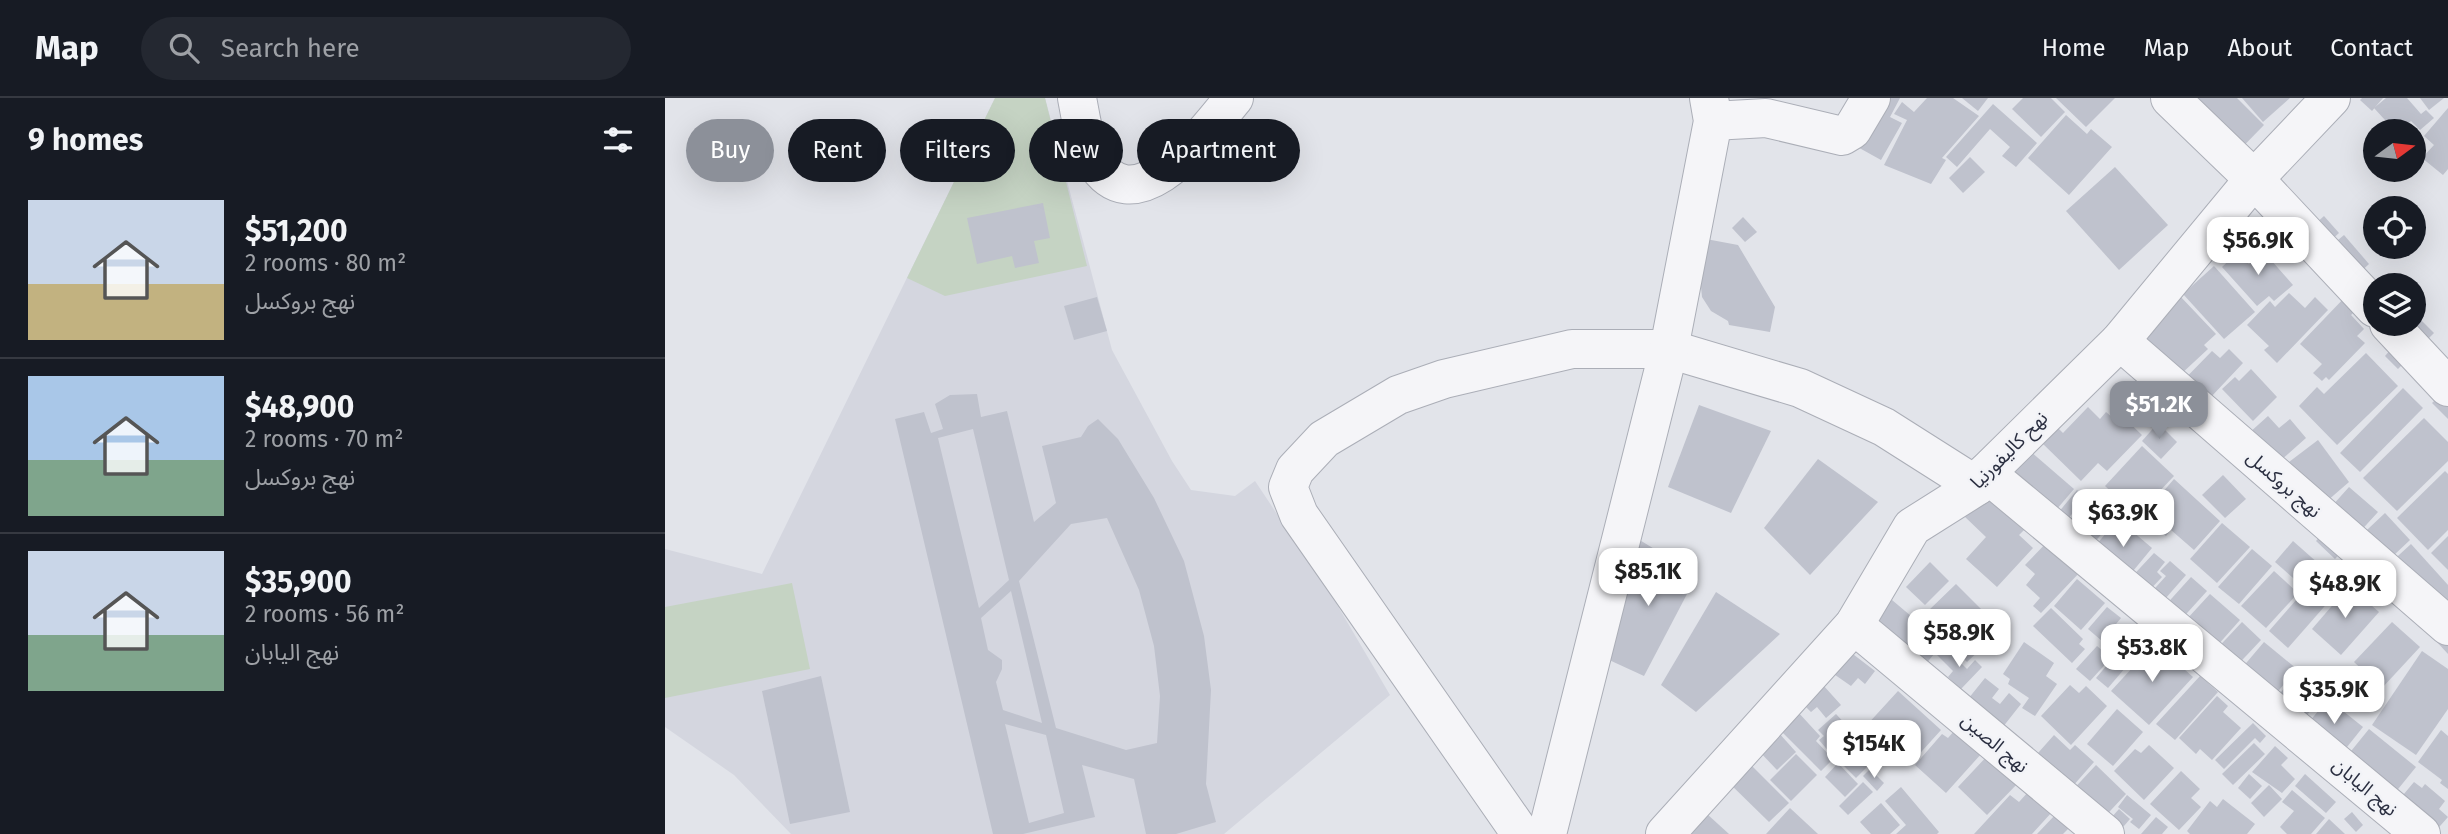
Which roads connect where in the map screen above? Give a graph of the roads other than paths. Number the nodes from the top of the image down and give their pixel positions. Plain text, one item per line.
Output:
1 (1077, 98) edge
2 (1234, 98) edge
3 (1871, 98) edge
4 (2170, 98) edge
5 (2331, 98) edge
6 (1711, 110) edge
7 (2255, 179) junction
8 (2363, 295) edge
9 (2400, 336) edge
10 (2120, 341) junction
11 (1669, 349) junction
12 (2448, 387) edge
13 (1981, 479) junction
14 (1854, 625) junction
15 (2448, 626) edge
16 (1521, 834) edge
17 (1546, 834) edge
18 (1665, 834) edge
19 (2105, 834) edge
20 (2421, 834) edge

1 - 2 street
3 - 6 street
4 - 7 street
5 - 7 street, نهح كاليفورنيا
6 - 11 street
7 - 8 street
7 - 10 street, نهح كاليفورنيا
9 - 12 street
10 - 13 street, نهح كاليفورنيا
10 - 15 street, نهج بروكسل
11 - 13 street, نهج اليابان
11 - 16 street, نهج اليابان
11 - 17 street
13 - 14 street, نهح كاليفورنيا
13 - 20 street, نهج اليابان
14 - 18 street, نهح كاليفورنيا
14 - 19 street, نهج الصين

